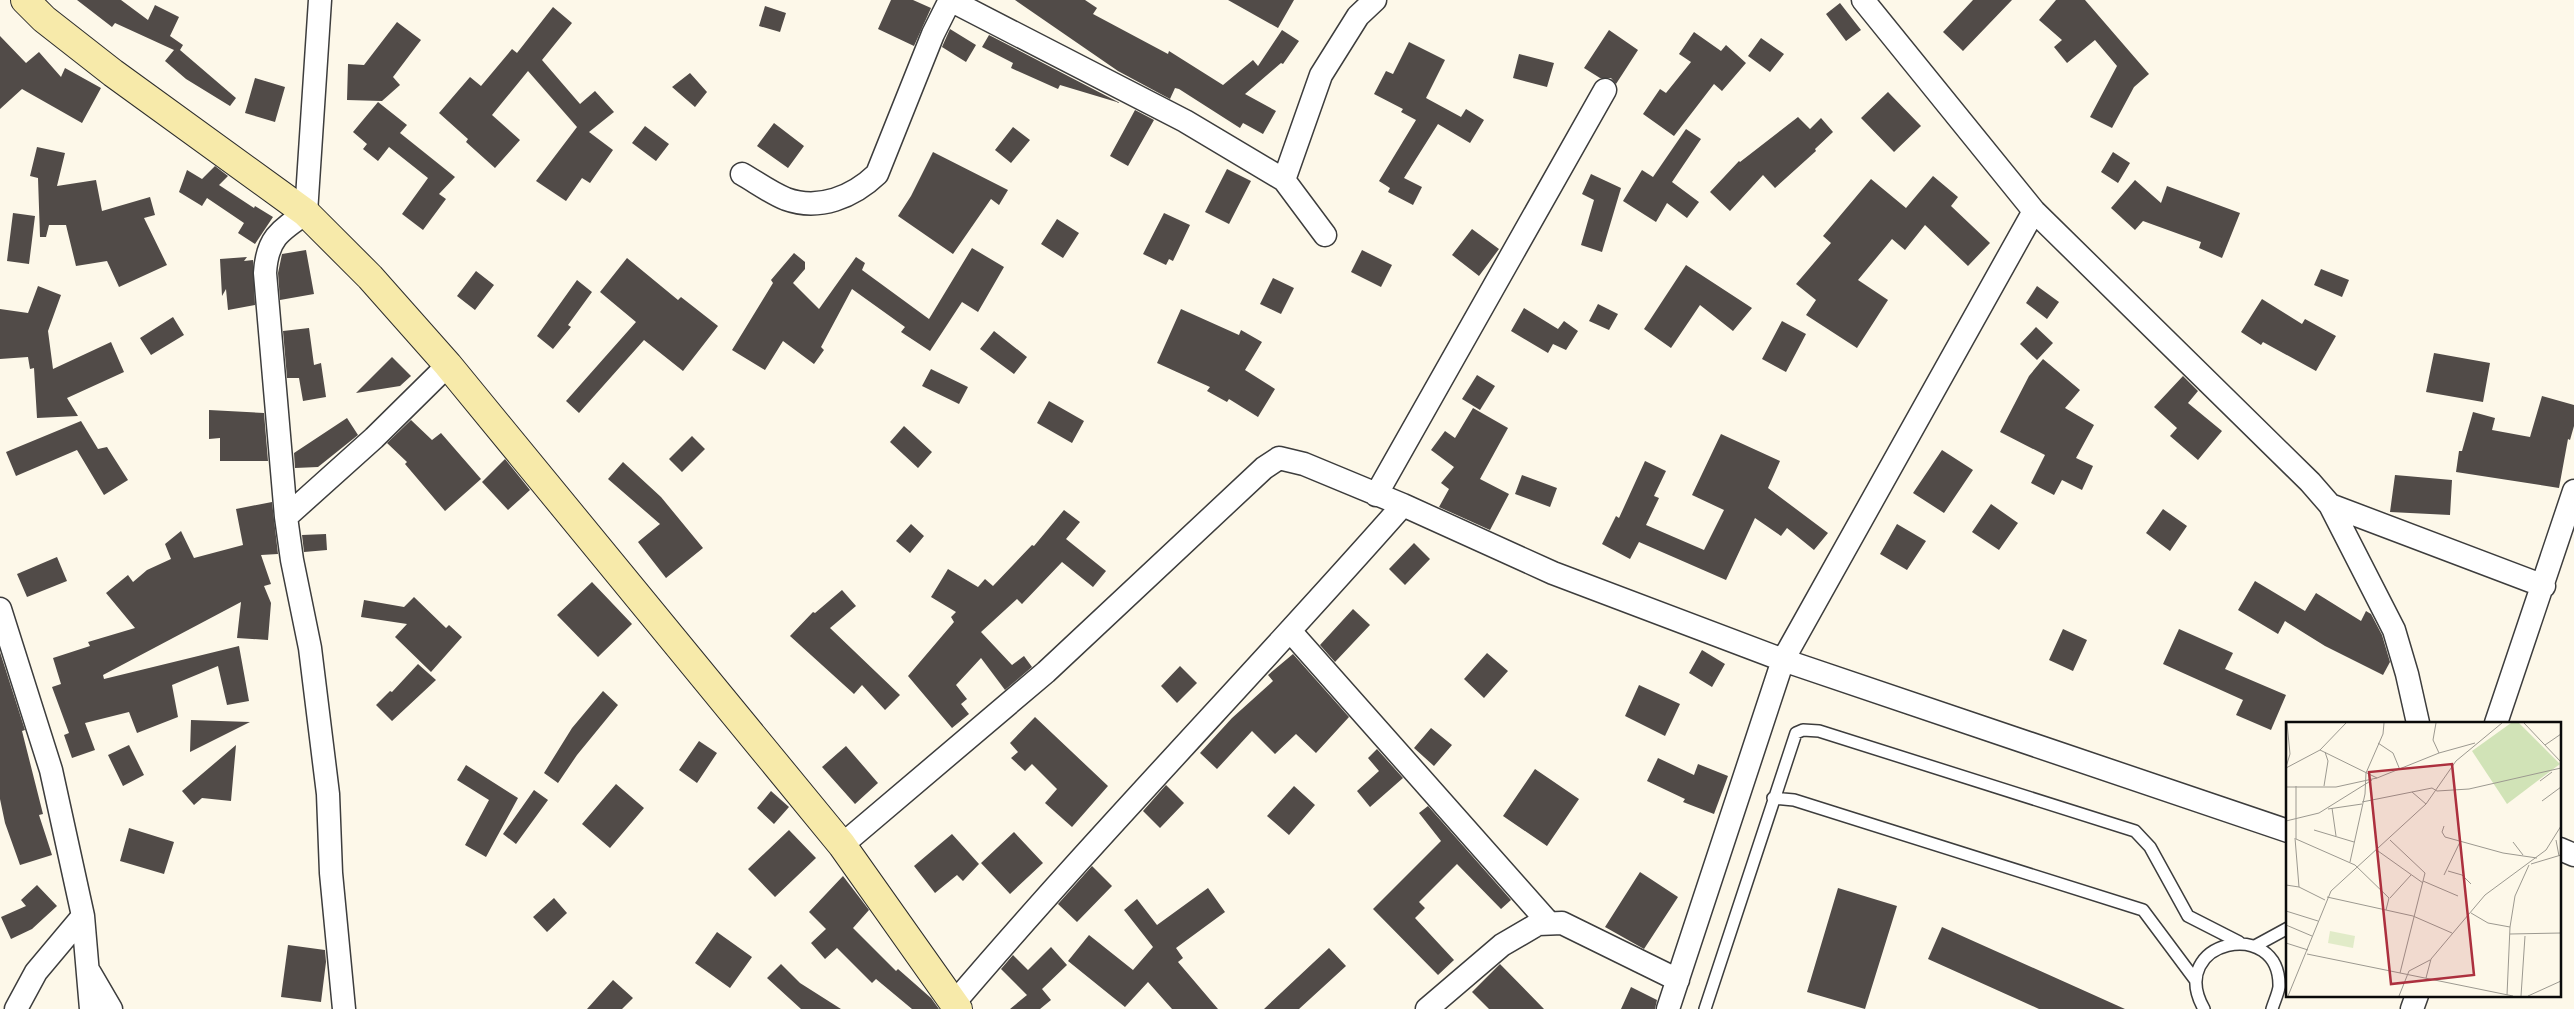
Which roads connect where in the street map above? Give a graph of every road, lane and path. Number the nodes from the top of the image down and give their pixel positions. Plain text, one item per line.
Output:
1 (24, 0) edge
2 (320, 0) edge
3 (950, 0) edge
4 (1374, 0) edge
5 (1863, 0) edge
6 (1605, 90) dead end
7 (742, 174) dead end
8 (1284, 180) junction
9 (2034, 211) junction
10 (306, 213) junction
11 (1325, 236) dead end
12 (448, 365) junction
13 (2574, 491) edge
14 (1376, 494) junction
15 (1403, 505) junction
16 (2330, 505) junction
17 (286, 517) junction
18 (2544, 586) junction
19 (0, 610) edge
20 (1291, 632) junction
21 (5, 639) edge
22 (1783, 660) junction
23 (2418, 722) edge
24 (2496, 722) edge
25 (1774, 798) junction
26 (2286, 830) edge
27 (842, 845) junction
28 (2562, 850) edge
29 (2574, 855) edge
30 (83, 916) junction
31 (1549, 923) junction
32 (2286, 929) edge
33 (2239, 942) junction
34 (2255, 946) junction
35 (88, 969) junction
36 (1678, 980) junction
37 (2196, 982) junction
38 (2283, 985) edge
39 (2417, 996) edge
40 (956, 1006) edge
41 (2272, 1007) edge
42 (16, 1009) edge
43 (91, 1009) edge
44 (111, 1009) edge
45 (344, 1009) edge
46 (1427, 1009) edge
47 (1668, 1009) edge
48 (1705, 1009) edge
49 (2204, 1009) edge
50 (2412, 1009) edge

1 - 10 street
2 - 10 street
3 - 7 street
3 - 8 street
4 - 8 street
5 - 9 street
6 - 14 street
8 - 11 street
9 - 16 street
9 - 22 street
10 - 12 street
10 - 17 street
12 - 17 street
12 - 27 street
13 - 18 street
14 - 15 street
14 - 27 street
15 - 20 street
15 - 22 street
16 - 18 street
16 - 23 street
17 - 45 street
18 - 24 street
19 - 21 street
20 - 31 street
20 - 40 street
21 - 30 street
22 - 26 street
22 - 36 street
25 - 33 lane
25 - 37 lane
25 - 48 lane
27 - 40 street
28 - 29 street
30 - 35 street
30 - 42 street
31 - 36 street
31 - 46 street
32 - 34 lane
33 - 34 lane
33 - 37 lane
34 - 38 lane
35 - 43 street
35 - 44 street
36 - 47 street
37 - 49 lane
38 - 41 lane
39 - 50 street

